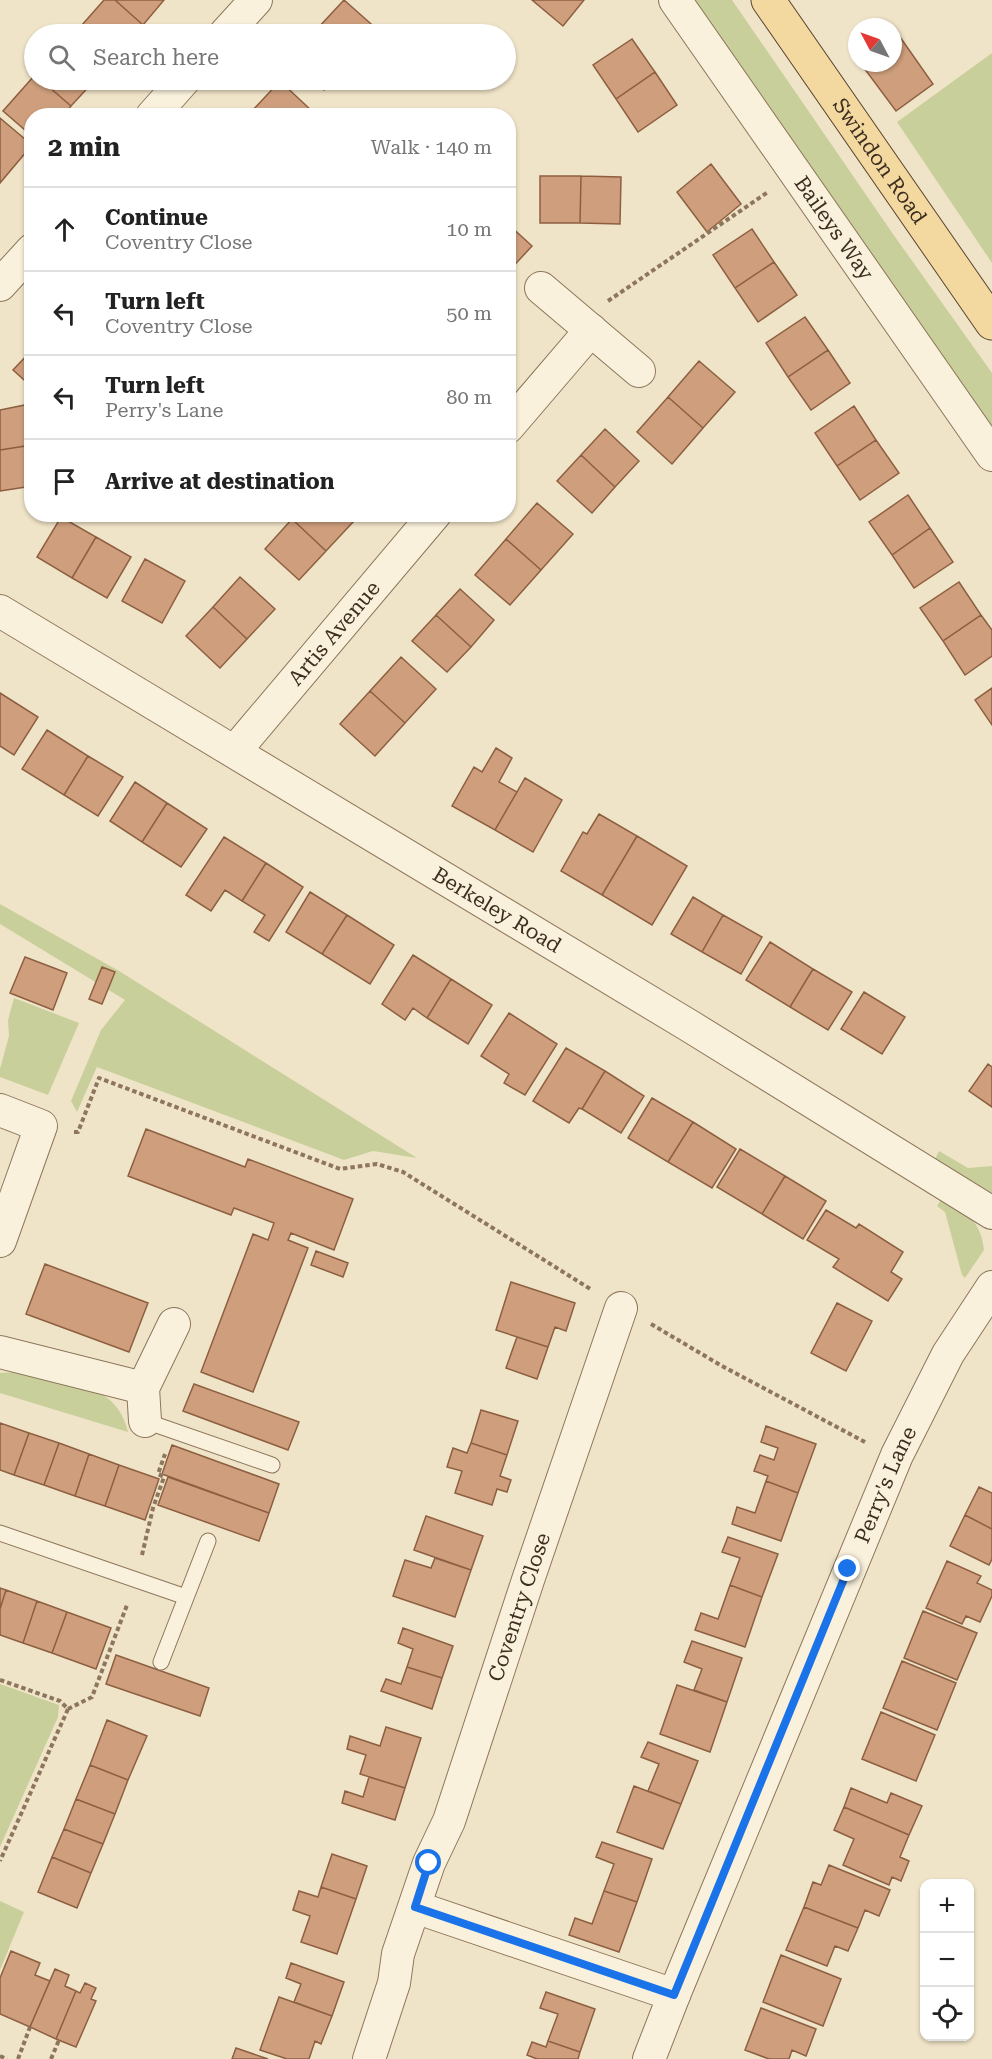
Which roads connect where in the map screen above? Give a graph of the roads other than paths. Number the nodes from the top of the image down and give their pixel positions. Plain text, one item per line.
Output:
1 (256, 0) edge
2 (675, 0) edge
3 (768, 0) edge
4 (234, 24) edge
5 (175, 90) edge
6 (159, 108) edge
7 (24, 259) edge
8 (0, 285) edge
9 (541, 288) dead end
10 (992, 323) edge
11 (591, 330) junction
12 (639, 371) dead end
13 (516, 418) edge
14 (992, 455) edge
15 (428, 522) edge
16 (0, 611) edge
17 (235, 751) junction
18 (0, 1110) edge
19 (992, 1213) edge
20 (0, 1241) edge
21 (992, 1287) edge
22 (621, 1308) road end
23 (174, 1324) dead end
24 (0, 1352) edge
25 (143, 1388) junction
26 (145, 1421) joint
27 (272, 1465) dead end
28 (0, 1533) edge
29 (208, 1541) dead end
30 (186, 1597) junction
31 (161, 1662) dead end
32 (415, 1907) junction
33 (674, 1995) junction
34 (369, 2059) edge
35 (649, 2059) edge

1 - 4 street
2 - 14 street, Baileys Way
3 - 10 main road, Swindon Road
5 - 6 street
7 - 8 street
9 - 11 street
11 - 12 street
11 - 13 street
15 - 17 street, Artis Avenue
16 - 17 street, Berkeley Road
17 - 19 street, Berkeley Road
18 - 20 street
21 - 33 street, Perry's Lane
22 - 32 street, Coventry Close
23 - 25 street
24 - 25 street
25 - 26 street
26 - 27 lane
28 - 30 lane
29 - 30 lane
30 - 31 lane
32 - 33 street
32 - 34 street, Coventry Close
33 - 35 street, Perry's Lane

